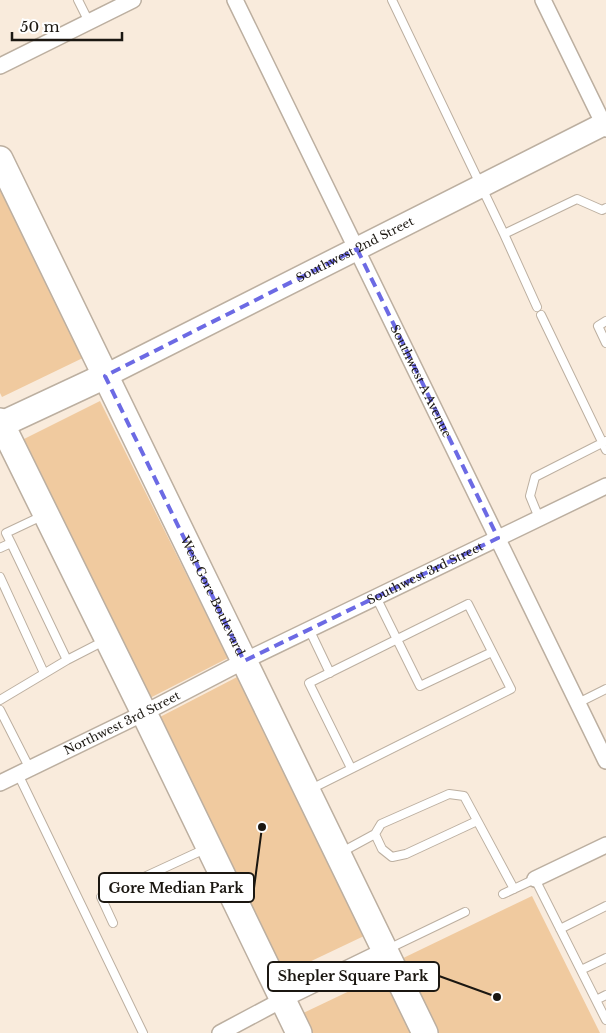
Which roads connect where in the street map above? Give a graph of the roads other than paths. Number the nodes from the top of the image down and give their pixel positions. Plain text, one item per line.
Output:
1 (78, 0) edge
2 (133, 0) edge
3 (235, 0) edge
4 (392, 0) edge
5 (543, 0) edge
6 (89, 22) junction
7 (0, 66) edge
8 (605, 126) edge
9 (0, 158) edge
10 (481, 185) junction
11 (606, 208) edge
12 (504, 234) junction
13 (357, 249) junction
14 (537, 307) dead end
15 (541, 315) dead end
16 (606, 321) edge
17 (606, 343) edge
18 (105, 376) junction
19 (0, 423) edge
20 (605, 445) edge
21 (606, 486) edge
22 (46, 514) junction
23 (539, 518) junction
24 (498, 538) junction
25 (10, 543) junction
26 (0, 548) edge
27 (0, 577) edge
28 (376, 597) junction
29 (309, 629) junction
30 (108, 639) junction
31 (398, 639) junction
32 (492, 652) junction
33 (67, 660) junction
34 (244, 661) junction
35 (44, 673) junction
36 (330, 673) junction
37 (606, 689) edge
38 (0, 700) edge
39 (578, 703) junction
40 (0, 710) edge
41 (144, 713) junction
42 (606, 762) edge
43 (352, 768) junction
44 (24, 772) junction
45 (0, 783) edge
46 (307, 791) junction
47 (477, 821) junction
48 (375, 834) junction
49 (606, 845) edge
50 (209, 847) junction
51 (338, 854) junction
52 (535, 879) junction
53 (514, 889) junction
54 (503, 894) dead end
55 (606, 906) edge
56 (465, 912) dead end
57 (113, 922) dead end
58 (560, 929) junction
59 (385, 950) junction
60 (606, 958) edge
61 (581, 970) junction
62 (606, 995) edge
63 (282, 1000) junction
64 (596, 1000) junction
65 (606, 1020) edge
66 (143, 1033) edge
67 (220, 1033) edge
68 (299, 1033) edge
69 (425, 1033) edge

1 - 6 lane
2 - 6 street
3 - 13 street, Southwest A Avenue
4 - 10 lane
5 - 8 street
6 - 7 street
8 - 10 main road, Southwest 2nd Street
9 - 18 main road, West Gore Boulevard
10 - 12 lane
10 - 13 main road, Southwest 2nd Street
11 - 12 lane
12 - 14 lane
13 - 18 main road, Southwest 2nd Street
13 - 24 street, Southwest A Avenue
15 - 20 lane
16 - 17 lane
18 - 19 main road
18 - 34 main road, West Gore Boulevard
19 - 22 main road
20 - 23 lane
21 - 23 street, Southwest 3rd Street
22 - 25 lane
22 - 30 main road
23 - 24 street, Southwest 3rd Street
24 - 28 street, Southwest 3rd Street
24 - 39 street, Southwest A Avenue
25 - 26 lane
25 - 33 lane
27 - 35 lane
28 - 29 street, Southwest 3rd Street
28 - 31 lane
29 - 34 street, Southwest 3rd Street
29 - 36 lane
30 - 33 lane
30 - 41 main road
31 - 32 lane
31 - 32 lane
31 - 36 lane
32 - 43 lane
33 - 35 lane
34 - 41 street, Northwest 3rd Street
34 - 46 main road, West Gore Boulevard
35 - 38 lane
36 - 43 lane
37 - 39 lane
39 - 42 street, Southwest A Avenue
40 - 44 lane
41 - 44 street, Northwest 3rd Street
41 - 50 main road
43 - 46 lane
44 - 45 street, Northwest 3rd Street
44 - 66 lane
46 - 51 main road, West Gore Boulevard
47 - 48 lane
47 - 48 lane
47 - 53 lane
48 - 51 lane
49 - 52 street
50 - 57 lane
50 - 63 main road
51 - 59 main road, West Gore Boulevard
52 - 53 lane
52 - 58 lane
53 - 54 lane
55 - 58 lane
56 - 59 lane
58 - 61 lane
59 - 63 street
59 - 69 main road, West Gore Boulevard
60 - 61 lane
61 - 64 lane
62 - 64 lane
63 - 67 street
63 - 68 main road
64 - 65 lane

